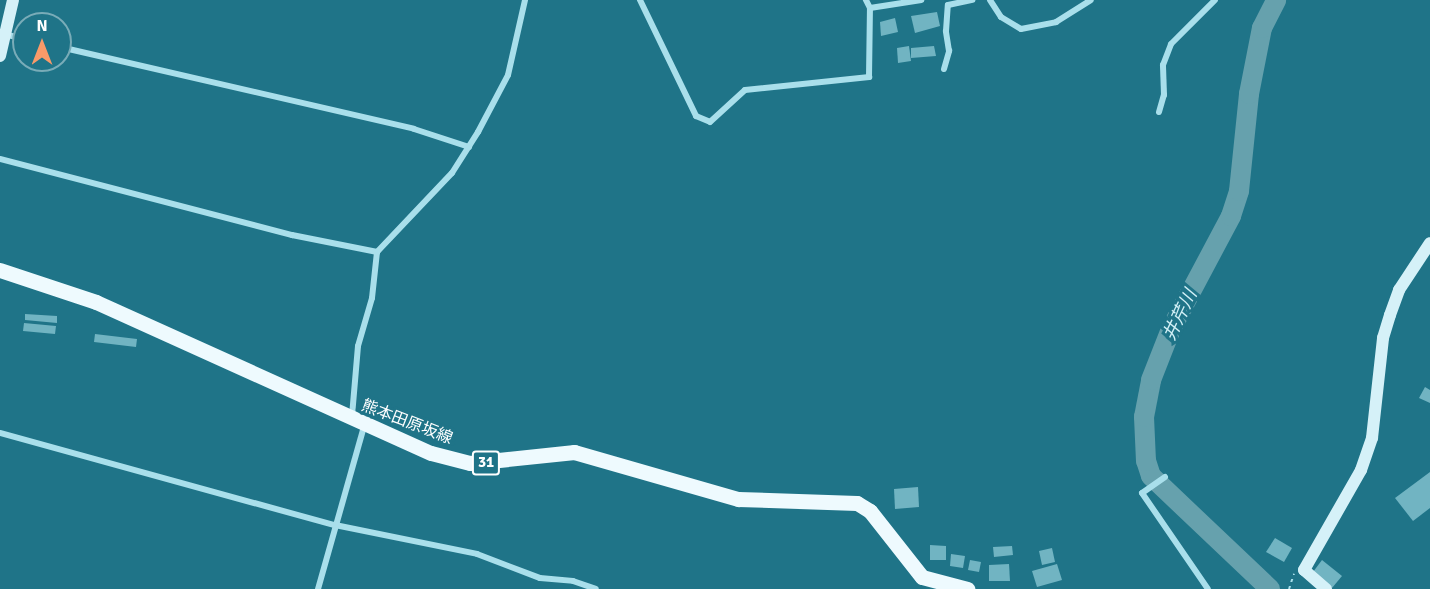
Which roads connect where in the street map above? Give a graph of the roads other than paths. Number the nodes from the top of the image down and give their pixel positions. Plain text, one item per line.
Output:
1 (13, 0) edge
2 (525, 0) edge
3 (640, 0) edge
4 (866, 0) edge
5 (921, 0) edge
6 (972, 0) edge
7 (990, 0) edge
8 (1091, 0) edge
9 (1215, 0) edge
10 (870, 8) junction
11 (2, 34) edge
12 (72, 50) edge
13 (0, 56) edge
14 (944, 69) dead end
15 (1159, 112) dead end
16 (469, 147) junction
17 (0, 159) edge
18 (1430, 243) edge
19 (377, 252) junction
20 (0, 270) edge
21 (358, 423) junction
22 (0, 433) edge
23 (1165, 477) dead end
24 (334, 525) junction
25 (318, 589) edge
26 (596, 589) edge
27 (967, 589) edge
28 (1208, 589) edge
29 (1326, 589) edge

1 - 11 street
2 - 16 street
3 - 10 street
4 - 10 street
5 - 10 street
6 - 14 street
7 - 8 street
9 - 15 street
11 - 13 street
12 - 16 street
16 - 19 street
17 - 19 street
18 - 29 street
19 - 21 street
20 - 21 main road, 熊本田原坂線 / 31
21 - 24 street
21 - 27 main road, 熊本田原坂線 / 31
22 - 24 street
23 - 28 street
24 - 25 street
24 - 26 street

